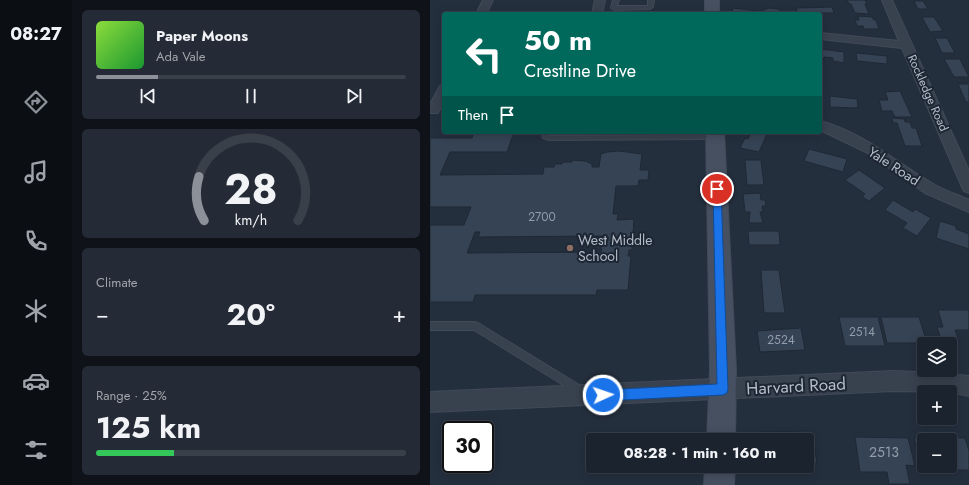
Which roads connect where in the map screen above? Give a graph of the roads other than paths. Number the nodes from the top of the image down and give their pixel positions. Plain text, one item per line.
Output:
1 (488, 0) edge
2 (600, 0) edge
3 (616, 0) edge
4 (651, 0) edge
5 (712, 0) edge
6 (887, 0) edge
7 (482, 12) edge
8 (597, 12) edge
9 (712, 12) edge
10 (822, 36) edge
11 (907, 45) junction
12 (442, 94) edge
13 (436, 110) edge
14 (822, 126) edge
15 (544, 134) edge
16 (716, 135) edge
17 (969, 186) edge
18 (969, 206) edge
19 (430, 326) edge
20 (969, 386) edge
21 (723, 389) junction
22 (589, 396) junction
23 (430, 402) edge
24 (721, 433) edge
25 (720, 473) edge
26 (719, 485) edge

1 - 7 street
2 - 8 street
3 - 4 lane
5 - 9 street
6 - 11 street, Rockledge Road
10 - 11 street
11 - 17 street, Rockledge Road
12 - 13 street
14 - 18 street, Yale Road
15 - 16 lane
16 - 21 street
19 - 22 lane
20 - 21 street, Harvard Road
21 - 22 street, Harvard Road
21 - 24 street
22 - 23 street, Harvard Road
25 - 26 street

